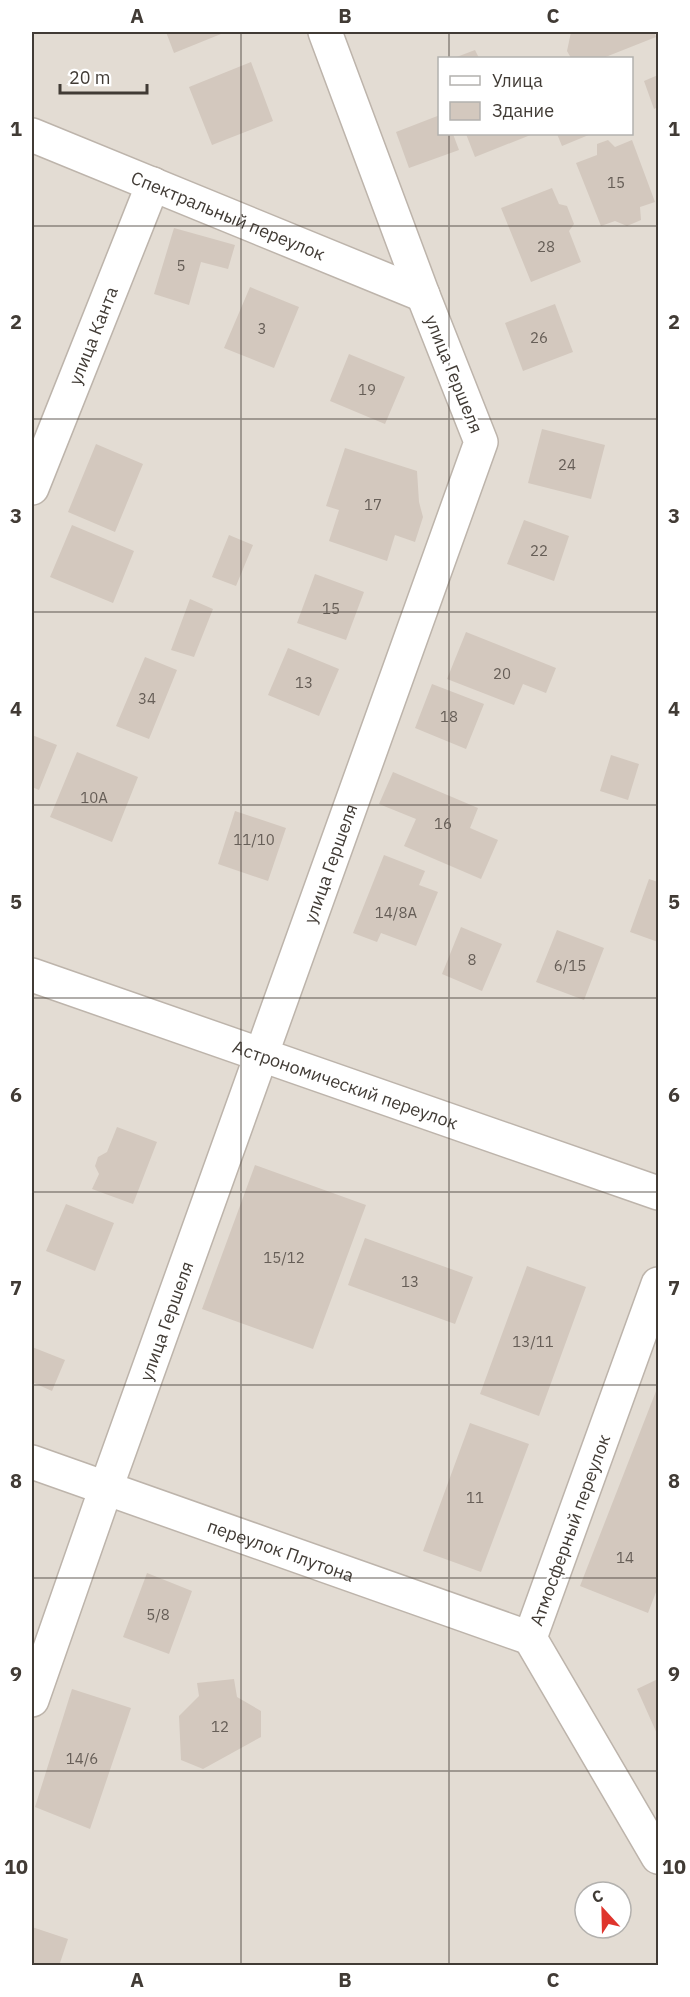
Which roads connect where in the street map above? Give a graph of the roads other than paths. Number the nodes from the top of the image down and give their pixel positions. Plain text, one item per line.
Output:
1 (326, 32) edge
2 (32, 135) edge
3 (153, 184) junction
4 (423, 295) junction
5 (32, 488) edge
6 (32, 975) edge
7 (260, 1056) junction
8 (658, 1193) edge
9 (658, 1284) edge
10 (32, 1462) edge
11 (106, 1488) junction
12 (530, 1638) junction
13 (32, 1700) edge
14 (658, 1857) edge

1 - 4 street, улица Гершеля
2 - 3 street, Спектральный переулок
3 - 4 street, Спектральный переулок
3 - 5 street, улица Канта
4 - 7 street, улица Гершеля
6 - 7 street, Астрономический переулок
7 - 8 street, Астрономический переулок
7 - 11 street, улица Гершеля
9 - 12 street, Атмосферный переулок
10 - 11 street, переулок Плутона
11 - 12 street, переулок Плутона
11 - 13 street, улица Гершеля
12 - 14 street, Атмосферный переулок

